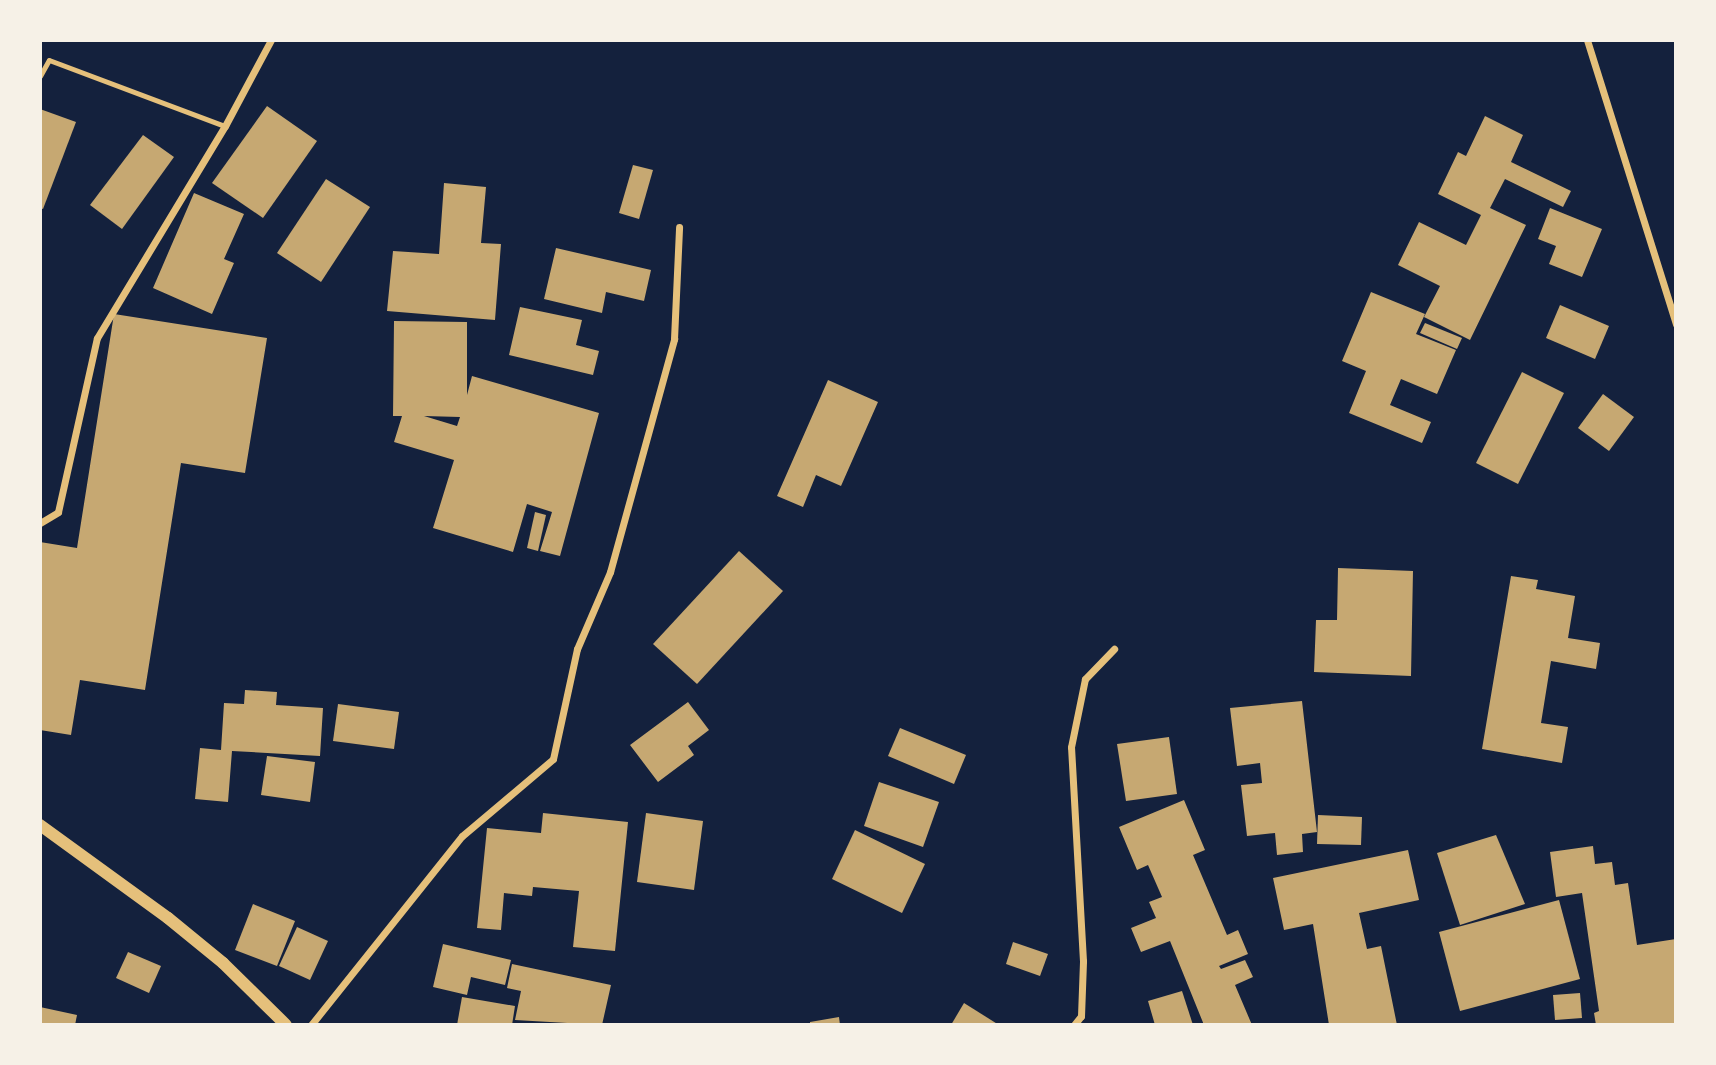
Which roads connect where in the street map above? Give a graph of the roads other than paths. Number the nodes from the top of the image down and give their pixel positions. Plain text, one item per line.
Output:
1 (271, 40) edge
2 (1587, 40) edge
3 (40, 76) edge
4 (225, 126) junction
5 (679, 227) dead end
6 (1675, 320) edge
7 (40, 523) edge
8 (1114, 649) dead end
9 (40, 825) edge
10 (286, 1025) edge
11 (311, 1025) edge
12 (1074, 1025) edge

1 - 4 street
2 - 6 street
3 - 4 lane
4 - 7 street
5 - 11 street
8 - 12 street
9 - 10 street

